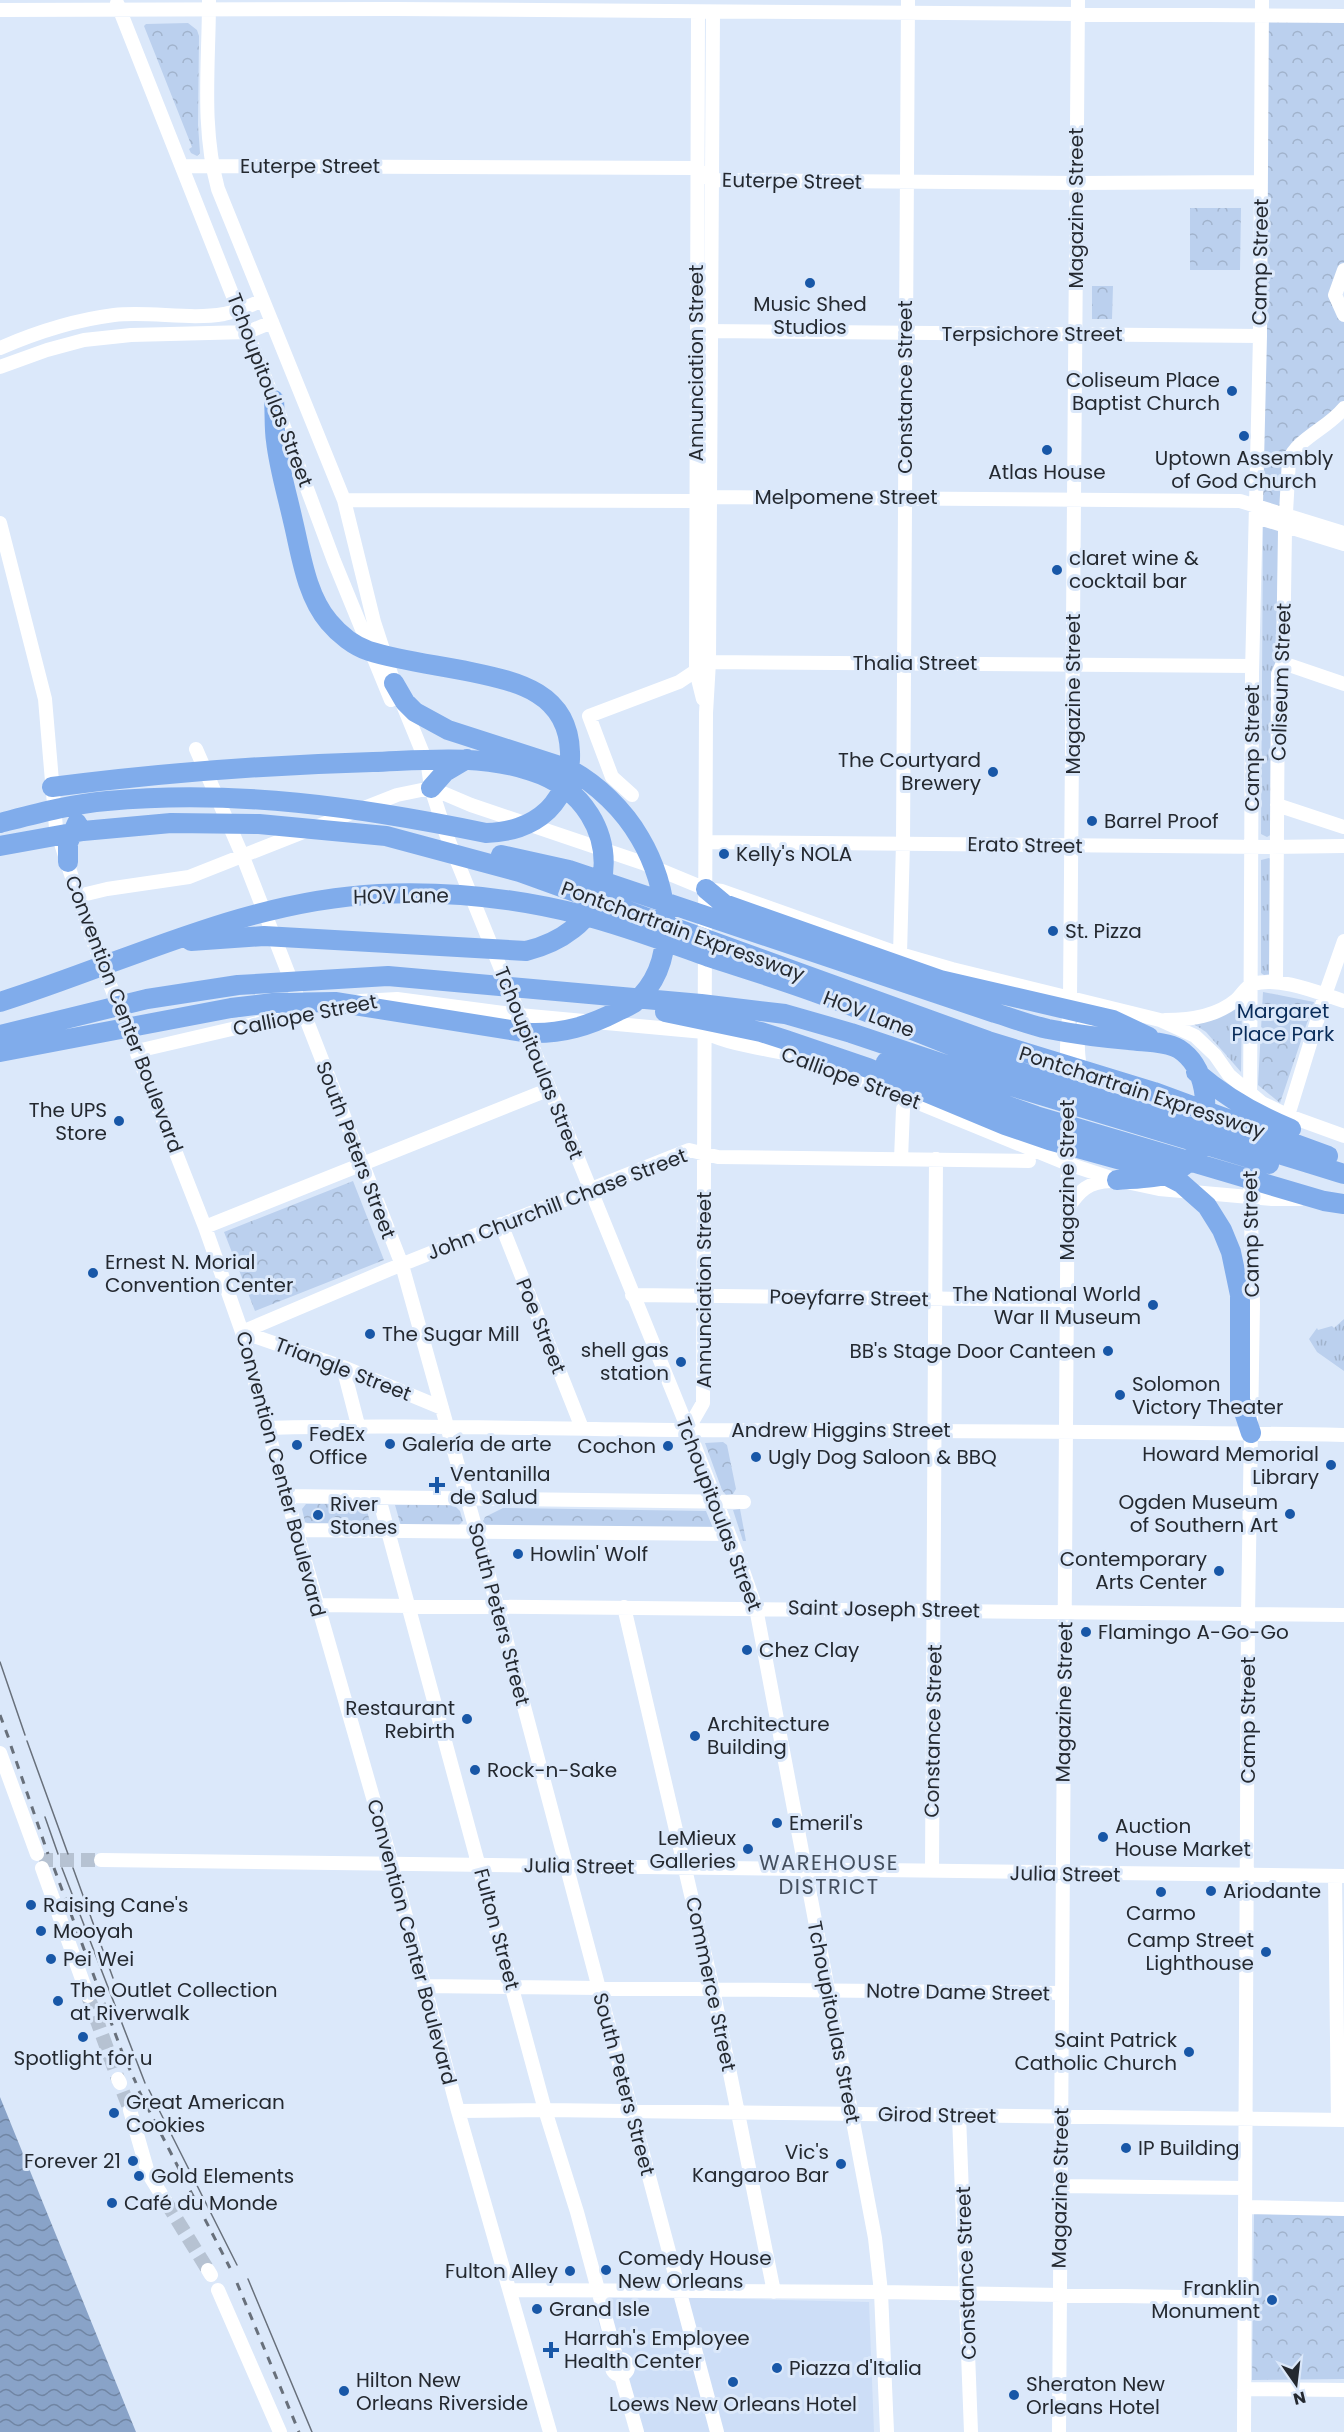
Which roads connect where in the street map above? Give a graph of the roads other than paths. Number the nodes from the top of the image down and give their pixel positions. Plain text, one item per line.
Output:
1 (1078, 0) edge
2 (1294, 0) edge
3 (118, 5) edge
4 (209, 5) edge
5 (379, 5) edge
6 (516, 6) edge
7 (908, 7) edge
8 (1262, 7) edge
9 (0, 10) edge
10 (706, 12) junction
11 (1078, 14) junction
12 (1294, 15) junction
13 (1344, 16) edge
14 (182, 166) junction
15 (212, 166) junction
16 (697, 168) junction
17 (711, 180) junction
18 (906, 182) junction
19 (1262, 182) junction
20 (1076, 183) junction
21 (1344, 270) edge
22 (263, 300) junction
23 (239, 310) junction
24 (1344, 315) edge
25 (272, 322) junction
26 (704, 331) junction
27 (248, 332) junction
28 (905, 333) junction
29 (1075, 334) junction
30 (1260, 336) junction
31 (0, 348) edge
32 (0, 367) edge
33 (274, 400) junction
34 (1344, 408) edge
35 (904, 498) junction
36 (703, 499) junction
37 (1074, 499) junction
38 (344, 500) junction
39 (1256, 511) junction
40 (1286, 520) junction
41 (0, 523) edge
42 (1344, 533) edge
43 (1344, 544) edge
44 (710, 662) junction
45 (902, 663) junction
46 (1283, 663) junction
47 (1072, 664) junction
48 (1252, 666) junction
49 (696, 671) junction
50 (394, 683) junction
51 (1344, 684) edge
52 (706, 714) junction
53 (196, 749) dead end
54 (526, 754) junction
55 (108, 780) junction
56 (429, 783) junction
57 (52, 787) junction
58 (632, 795) dead end
59 (1277, 806) junction
60 (0, 822) edge
61 (1344, 827) edge
62 (386, 836) junction
63 (706, 842) junction
64 (903, 843) junction
65 (1072, 845) junction
66 (0, 846) edge
67 (1344, 846) edge
68 (1251, 847) junction
69 (1277, 847) junction
70 (243, 857) junction
71 (68, 862) junction
72 (706, 889) junction
73 (78, 896) junction
74 (1344, 941) edge
75 (142, 951) junction
76 (900, 954) junction
77 (1276, 982) junction
78 (1251, 984) junction
79 (590, 995) junction
80 (1325, 995) junction
81 (1070, 999) junction
82 (1344, 1001) edge
83 (0, 1002) edge
84 (1112, 1008) junction
85 (302, 1013) junction
86 (519, 1016) junction
87 (1160, 1020) junction
88 (704, 1032) junction
89 (0, 1035) edge
90 (137, 1051) junction
91 (0, 1052) edge
92 (550, 1089) junction
93 (1250, 1095) junction
94 (903, 1109) dead end
95 (1289, 1116) junction
96 (1344, 1136) edge
97 (705, 1152) junction
98 (1344, 1155) edge
99 (901, 1159) junction
100 (936, 1159) junction
101 (1029, 1161) dead end
102 (1344, 1162) edge
103 (362, 1164) junction
104 (1068, 1164) junction
105 (1344, 1174) edge
106 (1117, 1180) junction
107 (1344, 1187) edge
108 (590, 1189) junction
109 (1344, 1193) edge
110 (1252, 1198) junction
111 (1344, 1204) edge
112 (1067, 1209) junction
113 (501, 1224) junction
114 (205, 1227) junction
115 (402, 1265) junction
116 (632, 1296) junction
117 (703, 1296) junction
118 (935, 1299) junction
119 (1066, 1300) junction
120 (242, 1332) junction
121 (343, 1367) junction
122 (442, 1408) junction
123 (358, 1425) junction
124 (448, 1427) junction
125 (267, 1428) junction
126 (582, 1428) junction
127 (688, 1430) junction
128 (935, 1430) junction
129 (1066, 1431) junction
130 (1251, 1433) junction
131 (1344, 1435) edge
132 (287, 1496) junction
133 (379, 1498) junction
134 (468, 1499) junction
135 (716, 1502) junction
136 (744, 1502) dead end
137 (296, 1530) junction
138 (388, 1530) junction
139 (476, 1530) junction
140 (729, 1534) junction
141 (408, 1604) junction
142 (317, 1605) junction
143 (497, 1605) junction
144 (624, 1607) junction
145 (756, 1608) junction
146 (934, 1610) junction
147 (1065, 1612) junction
148 (1248, 1615) junction
149 (1344, 1615) edge
150 (0, 1753) edge
151 (37, 1854) dead end
152 (101, 1860) tunnel mouth
153 (392, 1864) junction
154 (480, 1865) junction
155 (567, 1866) junction
156 (42, 1868) dead end
157 (686, 1868) junction
158 (806, 1869) junction
159 (932, 1871) junction
160 (1061, 1874) junction
161 (1248, 1876) junction
162 (1339, 1876) edge
163 (424, 1986) junction
164 (512, 1987) junction
165 (599, 1989) junction
166 (713, 1989) junction
167 (827, 1991) junction
168 (1060, 1993) junction
169 (88, 1996) tunnel mouth
170 (130, 2110) tunnel mouth
171 (544, 2110) junction
172 (458, 2111) junction
173 (631, 2111) junction
174 (740, 2113) junction
175 (852, 2114) junction
176 (959, 2115) junction
177 (1061, 2116) junction
178 (1246, 2119) junction
179 (1341, 2120) edge
180 (1060, 2186) junction
181 (1245, 2188) junction
182 (166, 2202) tunnel mouth
183 (1245, 2207) junction
184 (1344, 2209) edge
185 (218, 2290) dead end
186 (510, 2290) junction
187 (597, 2292) junction
188 (681, 2292) junction
189 (774, 2292) junction
190 (881, 2292) junction
191 (968, 2295) junction
192 (1059, 2295) junction
193 (1245, 2298) junction
194 (1244, 2389) junction
195 (1344, 2390) edge
196 (280, 2432) edge
197 (550, 2432) edge
198 (637, 2432) edge
199 (717, 2432) edge
200 (887, 2432) edge
201 (971, 2432) edge
202 (1059, 2432) edge
203 (1244, 2432) edge

1 - 11 street, Magazine Street
2 - 12 street
3 - 4 street
3 - 9 street
3 - 14 street, Tchoupitoulas Street
4 - 5 street
4 - 15 street, Tchoupitoulas Street
5 - 6 street
6 - 10 street
7 - 10 street
7 - 11 street
7 - 18 street, Constance Street
8 - 11 street
8 - 12 street
8 - 19 street, Camp Street
10 - 16 street, Annunciation Street
10 - 17 street, Annunciation Street
11 - 20 street, Magazine Street
12 - 13 street
14 - 15 street, Euterpe Street
14 - 23 street, Tchoupitoulas Street
15 - 16 street, Euterpe Street
15 - 22 street, Tchoupitoulas Street
16 - 17 street, Euterpe Street
16 - 26 street, Annunciation Street
17 - 18 street, Euterpe Street
17 - 26 street, Annunciation Street
18 - 20 street, Euterpe Street
18 - 28 street, Constance Street
19 - 20 street, Euterpe Street
19 - 30 street, Camp Street
20 - 29 street, Magazine Street
21 - 24 street
22 - 23 street
22 - 25 street, Tchoupitoulas Street
23 - 27 street, Tchoupitoulas Street
23 - 31 street
25 - 27 street
25 - 38 street, Tchoupitoulas Street
26 - 28 street, Terpsichore Street
26 - 36 street, Annunciation Street
27 - 32 street
27 - 33 street, Tchoupitoulas Street
28 - 29 street, Terpsichore Street
28 - 35 street, Constance Street
29 - 30 street, Terpsichore Street
29 - 37 street, Magazine Street
30 - 39 street, Camp Street
33 - 56 street, Tchoupitoulas Street
33 - 60 highway
34 - 40 street, Coliseum Street
35 - 36 street, Melpomene Street
35 - 37 street, Melpomene Street
35 - 45 street, Constance Street
36 - 38 street, Melpomene Street
36 - 44 street, Annunciation Street
36 - 49 street, Annunciation Street
37 - 39 street, Melpomene Street
37 - 47 street, Magazine Street
38 - 50 street, Tchoupitoulas Street
39 - 40 street, Melpomene Street
39 - 48 street, Camp Street
40 - 42 street, Melpomene Street
40 - 43 street, Melpomene Street
40 - 46 street, Coliseum Street
41 - 57 street, Convention Center Boulevard
44 - 45 street, Thalia Street
44 - 49 street
44 - 52 street, Annunciation Street
45 - 47 street, Thalia Street
45 - 64 street, Constance Street
46 - 51 street
46 - 59 street, Coliseum Street
47 - 48 street, Thalia Street
47 - 65 street, Magazine Street
48 - 68 street, Camp Street
49 - 52 street, Annunciation Street
49 - 58 street
50 - 54 highway
50 - 56 street, Tchoupitoulas Street
52 - 63 street, Annunciation Street
53 - 70 street, South Peters Street
54 - 56 highway
54 - 91 highway
55 - 57 highway
55 - 71 highway
55 - 75 highway
56 - 70 street
56 - 72 street
56 - 86 street, Tchoupitoulas Street
57 - 71 street, Convention Center Boulevard
59 - 61 street
59 - 69 street, Coliseum Street
62 - 66 highway, Pontchartrain Expressway
62 - 102 highway, Pontchartrain Expressway
62 - 106 highway
63 - 64 street, Erato Street
63 - 72 street, Annunciation Street
64 - 65 street, Erato Street
64 - 76 street, Constance Street
65 - 68 street, Erato Street
65 - 81 street, Magazine Street
67 - 69 street, Erato Street
68 - 69 street, Erato Street
68 - 78 street, Camp Street
69 - 77 street, Coliseum Street
70 - 73 street
70 - 85 street, South Peters Street
71 - 73 street, Convention Center Boulevard
72 - 76 street
72 - 88 street, Annunciation Street
72 - 98 highway
73 - 90 street, Convention Center Boulevard
74 - 80 street
75 - 83 highway
75 - 105 highway, HOV Lane
76 - 81 street
77 - 78 street
77 - 80 street
78 - 87 street
78 - 93 street, Camp Street
79 - 89 highway, Pontchartrain Expressway
79 - 107 highway, Pontchartrain Expressway
79 - 130 highway
80 - 82 street
80 - 95 street
81 - 84 street
81 - 104 street, Magazine Street
84 - 87 street
84 - 106 street
85 - 86 street, Calliope Street
85 - 90 street, Calliope Street
85 - 103 street, South Peters Street
86 - 88 street, Calliope Street
86 - 92 street, Tchoupitoulas Street
87 - 93 street
88 - 97 street, Annunciation Street
88 - 104 street, Calliope Street
88 - 111 highway
90 - 114 street, Convention Center Boulevard
92 - 103 street
92 - 108 street, Tchoupitoulas Street
93 - 95 street
93 - 110 street, Camp Street
94 - 99 street
95 - 96 street
95 - 110 street
97 - 99 street, John Churchill Chase Street
97 - 108 street, John Churchill Chase Street
97 - 117 street, Annunciation Street
99 - 100 street, John Churchill Chase Street
100 - 101 street, John Churchill Chase Street
100 - 118 street, Constance Street
103 - 114 street
103 - 115 street, South Peters Street
104 - 106 street, Calliope Street
104 - 112 street, Magazine Street
106 - 110 street, Calliope Street
106 - 112 street
108 - 113 street, John Churchill Chase Street
108 - 116 street, Tchoupitoulas Street
109 - 110 street, Calliope Street
110 - 130 street, Camp Street
112 - 119 street, Magazine Street
113 - 115 street, John Churchill Chase Street
113 - 126 street, Poe Street
114 - 120 street, Convention Center Boulevard
115 - 120 street, John Churchill Chase Street
115 - 122 street, South Peters Street
116 - 117 street, Poeyfarre Street
116 - 127 street, Tchoupitoulas Street
117 - 118 street, Poeyfarre Street
117 - 127 street, Annunciation Street
118 - 119 street, Poeyfarre Street
118 - 128 street, Constance Street
119 - 129 street, Magazine Street
120 - 121 street, Triangle Street
120 - 125 street, Convention Center Boulevard
121 - 122 street, Triangle Street
121 - 123 street
122 - 124 street, South Peters Street
123 - 124 street, Andrew Higgins Street
123 - 125 street, Andrew Higgins Street
124 - 126 street, Andrew Higgins Street
124 - 134 street, South Peters Street
125 - 132 street, Convention Center Boulevard
126 - 127 street, Andrew Higgins Street
127 - 128 street, Andrew Higgins Street
127 - 135 street, Tchoupitoulas Street
128 - 129 street, Andrew Higgins Street
128 - 146 street, Constance Street
129 - 130 street, Andrew Higgins Street
129 - 147 street, Magazine Street
130 - 131 street, Andrew Higgins Street
130 - 148 street, Camp Street
132 - 133 street
132 - 137 street, Convention Center Boulevard
133 - 134 street
133 - 138 street, Fulton Street
134 - 135 street
134 - 139 street, South Peters Street
135 - 136 street
135 - 140 street, Tchoupitoulas Street
137 - 138 street
137 - 142 street, Convention Center Boulevard
138 - 139 street
138 - 141 street, Fulton Street
139 - 140 street
139 - 143 street, South Peters Street
140 - 145 street, Tchoupitoulas Street
141 - 142 street, Saint Joseph Street
141 - 143 street, Saint Joseph Street
141 - 154 street, Fulton Street
142 - 153 street, Convention Center Boulevard
143 - 144 street, Saint Joseph Street
143 - 155 street, South Peters Street
144 - 145 street, Saint Joseph Street
144 - 157 street, Commerce Street
145 - 146 street, Saint Joseph Street
145 - 158 street, Tchoupitoulas Street
146 - 147 street, Saint Joseph Street
146 - 159 street, Constance Street
147 - 148 street, Saint Joseph Street
147 - 160 street, Magazine Street
148 - 149 street, Saint Joseph Street
148 - 161 street, Camp Street
150 - 151 street
152 - 153 street, Julia Street
153 - 154 street, Julia Street
153 - 163 street, Convention Center Boulevard
154 - 155 street, Julia Street
154 - 164 street, Fulton Street
155 - 157 street, Julia Street
155 - 165 street, South Peters Street
156 - 169 street
157 - 158 street, Julia Street
157 - 166 street, Commerce Street
158 - 159 street, Julia Street
158 - 167 street, Tchoupitoulas Street
159 - 160 street, Julia Street
160 - 161 street, Julia Street
160 - 168 street, Magazine Street
161 - 162 street, Julia Street
161 - 178 street, Camp Street
162 - 179 street
163 - 164 street, Notre Dame Street
163 - 172 street, Convention Center Boulevard
164 - 165 street, Notre Dame Street
164 - 171 street, Fulton Street
165 - 166 street, Notre Dame Street
165 - 173 street, South Peters Street
166 - 167 street, Notre Dame Street
166 - 174 street, Commerce Street
167 - 168 street, Notre Dame Street
167 - 175 street, Tchoupitoulas Street
168 - 177 street, Magazine Street
170 - 182 street
171 - 172 street, Girod Street
171 - 173 street, Girod Street
171 - 187 street, Fulton Street
172 - 186 street, Convention Center Boulevard
173 - 174 street, Girod Street
173 - 188 street, South Peters Street
174 - 175 street, Girod Street
174 - 189 street, Commerce Street
175 - 176 street, Girod Street
175 - 190 street, Tchoupitoulas Street
176 - 177 street, Girod Street
176 - 191 street, Constance Street
177 - 178 street, Girod Street
177 - 180 street, Magazine Street
178 - 179 street, Girod Street
178 - 181 street, Camp Street
180 - 181 street
180 - 192 street, Magazine Street
181 - 183 street, Camp Street
183 - 184 street
183 - 193 street, Camp Street
185 - 196 street
186 - 187 street
186 - 197 street, Convention Center Boulevard
187 - 188 street
187 - 198 street, Fulton Street
188 - 189 street
188 - 199 street, South Peters Street
189 - 190 street
190 - 191 street
190 - 200 street, Tchoupitoulas Street
191 - 192 street
191 - 201 street, Constance Street
192 - 193 street
192 - 202 street, Magazine Street
193 - 194 street, Camp Street
194 - 195 street
194 - 203 street, Camp Street

